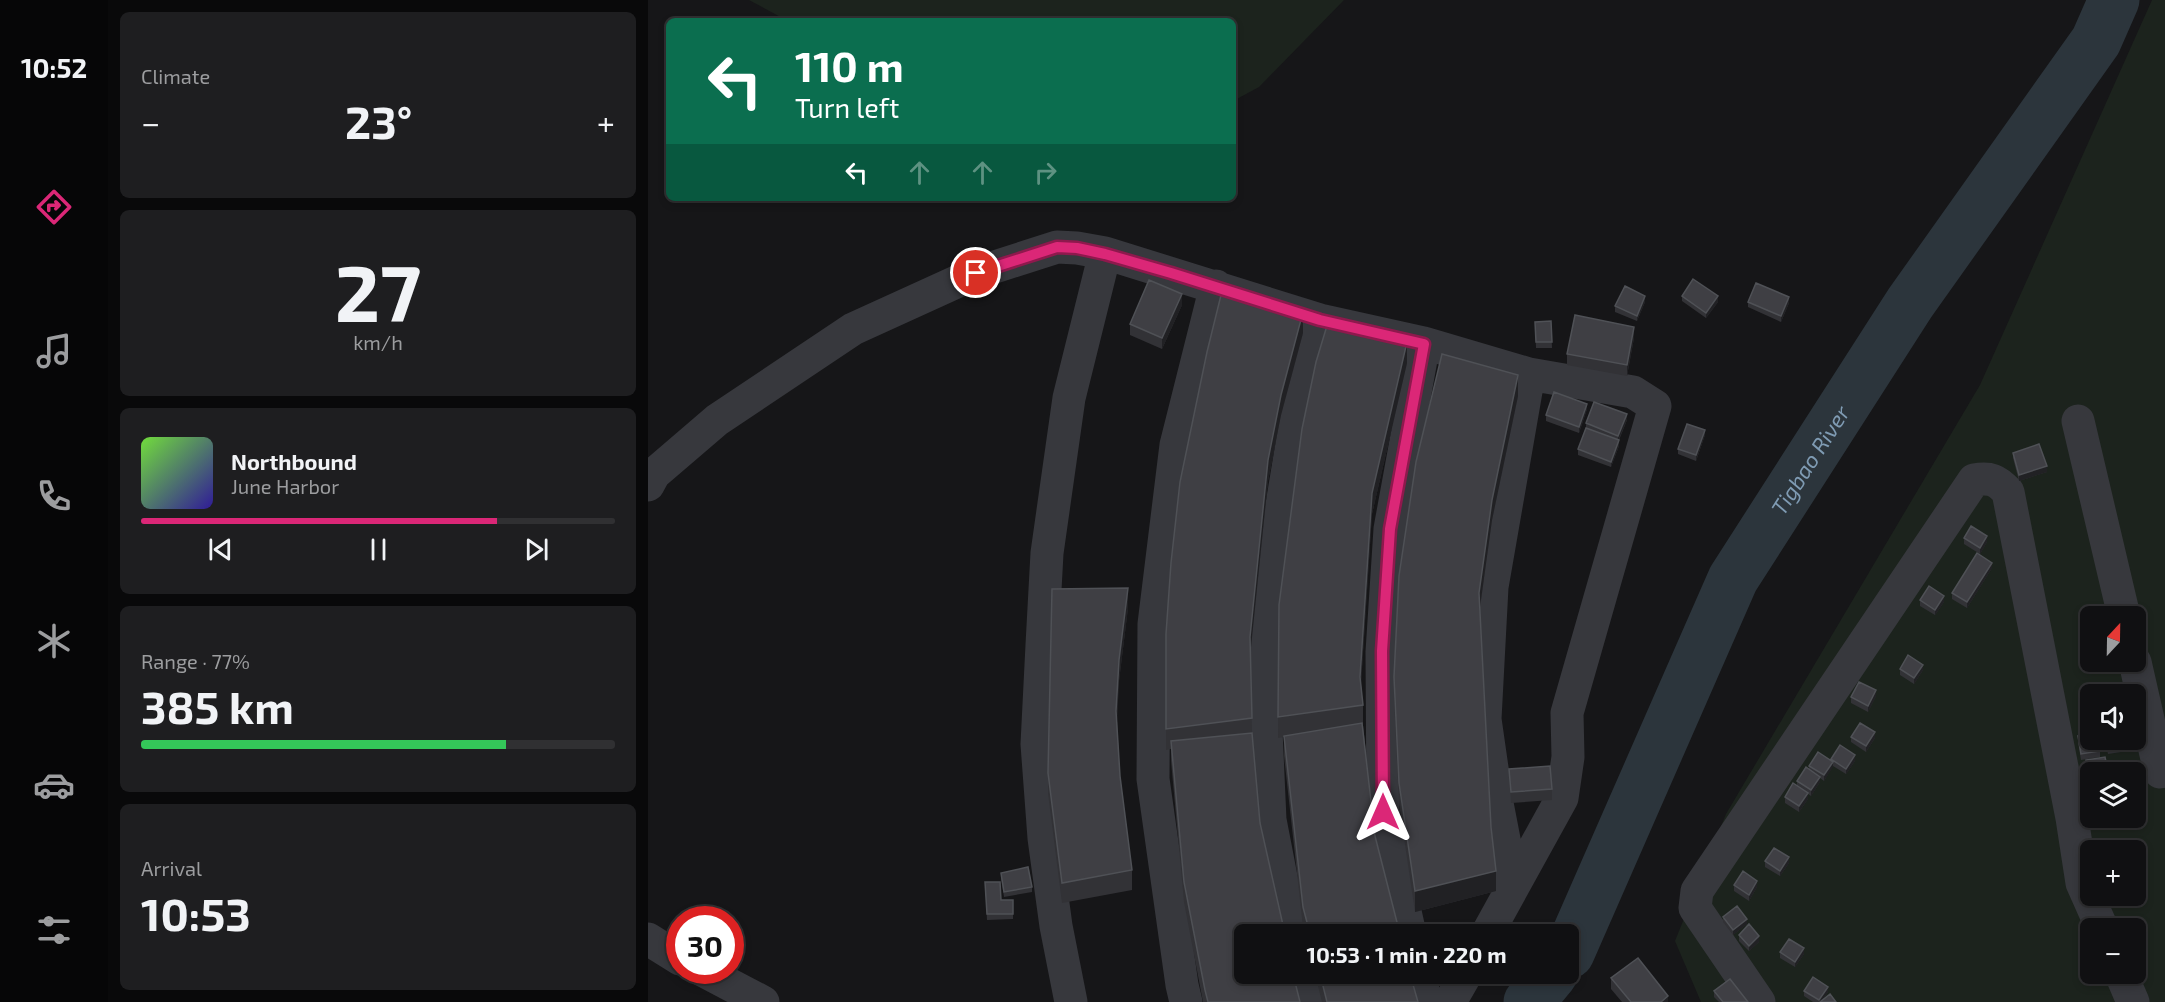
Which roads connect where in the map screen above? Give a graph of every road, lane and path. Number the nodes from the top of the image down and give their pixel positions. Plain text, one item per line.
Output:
1 (1105, 254) junction
2 (1216, 286) junction
3 (1320, 320) junction
4 (1424, 344) junction
5 (1528, 374) junction
6 (2078, 421) dead end
7 (648, 485) edge
8 (2122, 606) edge
9 (2137, 672) edge
10 (2154, 775) edge
11 (2080, 804) edge
12 (2082, 828) edge
13 (1513, 886) junction
14 (2097, 918) edge
15 (1290, 924) edge
16 (1408, 924) edge
17 (1492, 924) edge
18 (648, 939) edge
19 (666, 950) edge
20 (729, 984) edge
21 (1304, 984) edge
22 (1422, 984) edge
23 (1460, 984) edge
24 (2125, 984) edge
25 (763, 1002) edge
26 (1071, 1002) edge
27 (1186, 1002) edge
28 (1308, 1002) edge
29 (1426, 1002) edge
30 (1450, 1002) edge
31 (1759, 1002) edge
32 (2133, 1002) edge

1 - 2 street
1 - 7 street
1 - 26 street
2 - 3 street
2 - 27 street
3 - 4 street
3 - 15 street
4 - 5 street
4 - 16 street
5 - 13 street
5 - 13 street
6 - 8 street
9 - 10 street
11 - 31 street
12 - 14 street
13 - 17 street
18 - 19 street
20 - 25 street
21 - 28 street
22 - 29 street
23 - 30 street
24 - 32 street

